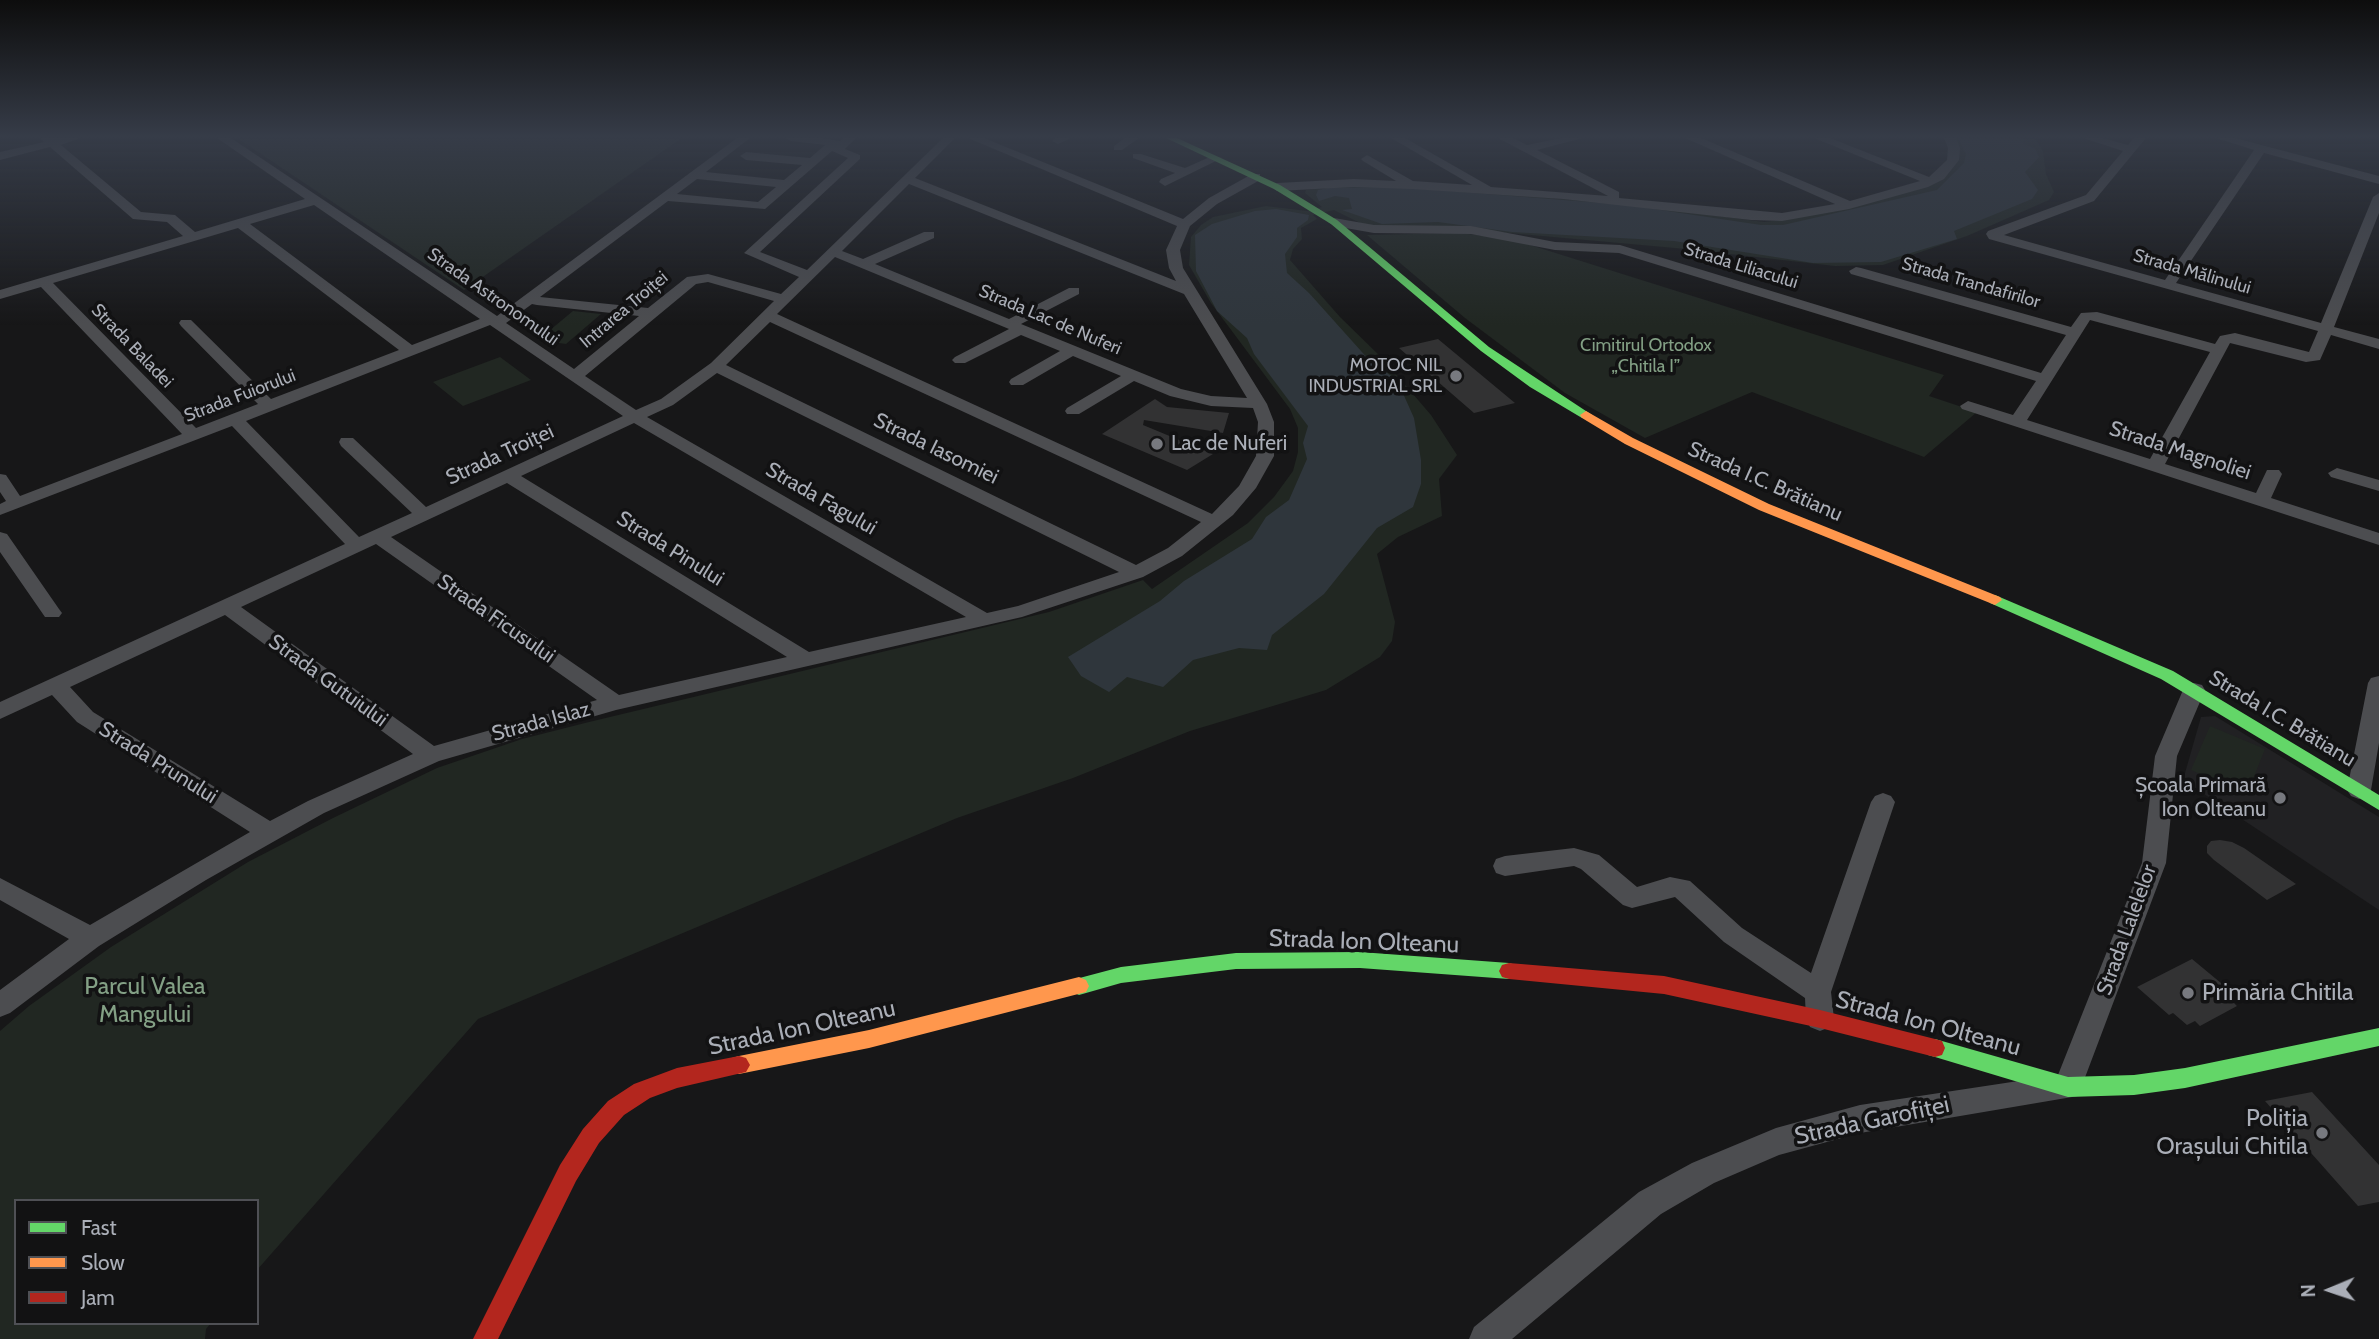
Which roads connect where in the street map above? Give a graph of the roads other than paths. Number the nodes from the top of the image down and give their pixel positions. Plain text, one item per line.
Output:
1 (122, 200) edge
2 (315, 200) edge
3 (317, 200) edge
4 (660, 200) edge
5 (701, 200) edge
6 (765, 200) edge
7 (808, 200) edge
8 (884, 200) edge
9 (960, 200) edge
10 (1127, 200) edge
11 (1214, 200) edge
12 (1299, 200) edge
13 (1630, 200) edge
14 (1838, 200) edge
15 (1864, 200) edge
16 (2083, 200) edge
17 (2225, 200) edge
18 (2378, 200) edge
19 (1849, 205) junction
20 (1334, 222) junction
21 (240, 223) junction
22 (1184, 224) junction
23 (929, 235) dead end
24 (192, 237) junction
25 (831, 251) junction
26 (864, 264) junction
27 (1856, 271) dead end
28 (808, 275) junction
29 (0, 279) edge
30 (44, 282) junction
31 (2168, 285) junction
32 (1074, 291) dead end
33 (1189, 291) junction
34 (5, 294) edge
35 (783, 299) junction
36 (537, 300) dead end
37 (650, 313) junction
38 (766, 315) junction
39 (495, 321) junction
40 (186, 323) dead end
41 (1015, 326) junction
42 (2327, 329) junction
43 (2076, 333) junction
44 (2379, 344) edge
45 (1073, 350) junction
46 (2218, 350) junction
47 (410, 351) junction
48 (960, 360) dead end
49 (716, 366) junction
50 (1133, 375) junction
51 (574, 377) junction
52 (2046, 379) junction
53 (1017, 382) dead end
54 (1259, 404) junction
55 (269, 406) junction
56 (1968, 406) dead end
57 (1073, 411) dead end
58 (635, 417) junction
59 (235, 419) junction
60 (2017, 422) junction
61 (193, 435) junction
62 (347, 442) dead end
63 (2155, 466) junction
64 (2337, 473) dead end
65 (2273, 474) dead end
66 (508, 476) junction
67 (0, 480) edge
68 (2379, 486) edge
69 (2262, 501) junction
70 (8, 506) edge
71 (424, 515) junction
72 (1215, 522) junction
73 (377, 536) junction
74 (0, 538) edge
75 (2379, 539) edge
76 (357, 546) junction
77 (1136, 573) junction
78 (226, 606) junction
79 (52, 613) dead end
80 (985, 620) junction
81 (808, 661) junction
82 (2379, 683) edge
83 (55, 685) junction
84 (2194, 690) junction
85 (615, 703) junction
86 (0, 711) edge
87 (431, 755) junction
88 (2359, 790) junction
89 (1883, 802) dead end
90 (2379, 803) edge
91 (268, 832) junction
92 (1505, 866) dead end
93 (0, 888) edge
94 (90, 938) junction
95 (1818, 992) junction
96 (0, 1005) edge
97 (1820, 1018) junction
98 (2379, 1037) edge
99 (1976, 1059) junction
100 (2068, 1087) junction
101 (1994, 1097) junction
102 (485, 1339) edge
103 (1486, 1339) edge

1 - 24 street
2 - 21 street
3 - 39 street, Strada Astronomului
4 - 39 street, Strada Fuiorului
5 - 6 street
7 - 28 street
8 - 25 street, Strada Troiței
9 - 33 street
10 - 22 street
11 - 22 street
12 - 20 main road, Strada I.C. Brătianu
13 - 19 street
14 - 19 street
15 - 19 street
16 - 31 street, Strada Mălinului
17 - 31 street
18 - 42 street
20 - 52 street, Strada Liliacului
20 - 84 main road, Strada I.C. Brătianu
21 - 24 street
21 - 47 street
22 - 33 street
23 - 26 street
24 - 30 street
25 - 26 street, Strada Lac de Nuferi
25 - 28 street, Strada Troiței
26 - 41 street, Strada Lac de Nuferi
27 - 43 street, Strada Trandafirilor
28 - 35 street, Strada Troiței
29 - 34 street
30 - 34 street
30 - 61 street, Strada Baladei
31 - 42 street, Strada Mălinului
32 - 41 street
33 - 54 street
35 - 37 street, Intrarea Troiței
35 - 38 street, Strada Troiței
36 - 37 street
37 - 51 street, Intrarea Troiței
38 - 49 street, Strada Troiței
38 - 72 street
39 - 47 street, Strada Fuiorului
39 - 51 street, Strada Astronomului
40 - 55 street
41 - 45 street, Strada Lac de Nuferi
41 - 48 street
42 - 44 street, Strada Mălinului
42 - 46 street
43 - 46 street
43 - 52 street
45 - 50 street, Strada Lac de Nuferi
45 - 53 street
46 - 63 street
47 - 55 street, Strada Fuiorului
49 - 58 street, Strada Troiței
49 - 77 street, Strada Iasomiei
50 - 54 street, Strada Lac de Nuferi
50 - 57 street
51 - 58 street, Strada Astronomului
52 - 60 street
54 - 72 street
55 - 59 street, Strada Fuiorului
56 - 60 street, Strada Magnoliei
58 - 66 street, Strada Troiței
58 - 80 street, Strada Fagului
59 - 61 street, Strada Fuiorului
59 - 76 street
60 - 63 street, Strada Magnoliei
61 - 70 street, Strada Fuiorului
62 - 71 street
63 - 69 street, Strada Magnoliei
64 - 68 street
65 - 69 street
66 - 71 street, Strada Troiței
66 - 81 street, Strada Pinului
67 - 70 street
69 - 75 street, Strada Magnoliei
71 - 73 street, Strada Troiței
72 - 77 street
73 - 76 street, Strada Troiței
73 - 85 street, Strada Ficusului
74 - 79 street
76 - 78 street, Strada Troiței
77 - 80 street, Strada Islaz
78 - 83 street, Strada Troiței
78 - 87 street, Strada Gutuiului
80 - 81 street, Strada Islaz
81 - 85 street, Strada Islaz
82 - 88 street
83 - 86 street, Strada Troiței
83 - 91 street, Strada Prunului
84 - 88 main road, Strada I.C. Brătianu
84 - 100 street, Strada Lalelelor
85 - 87 street, Strada Islaz
87 - 91 street, Strada Islaz
88 - 90 main road, Strada I.C. Brătianu
89 - 95 street
91 - 94 street, Strada Islaz
92 - 95 street
93 - 94 street
94 - 96 street, Strada Islaz
95 - 97 street
97 - 99 main road, Strada Ion Olteanu
97 - 102 main road, Strada Ion Olteanu
98 - 100 main road, Strada Ion Olteanu
99 - 100 main road, Strada Ion Olteanu
99 - 101 street
100 - 101 street, Strada Garofiței
101 - 103 street, Strada Garofiței

